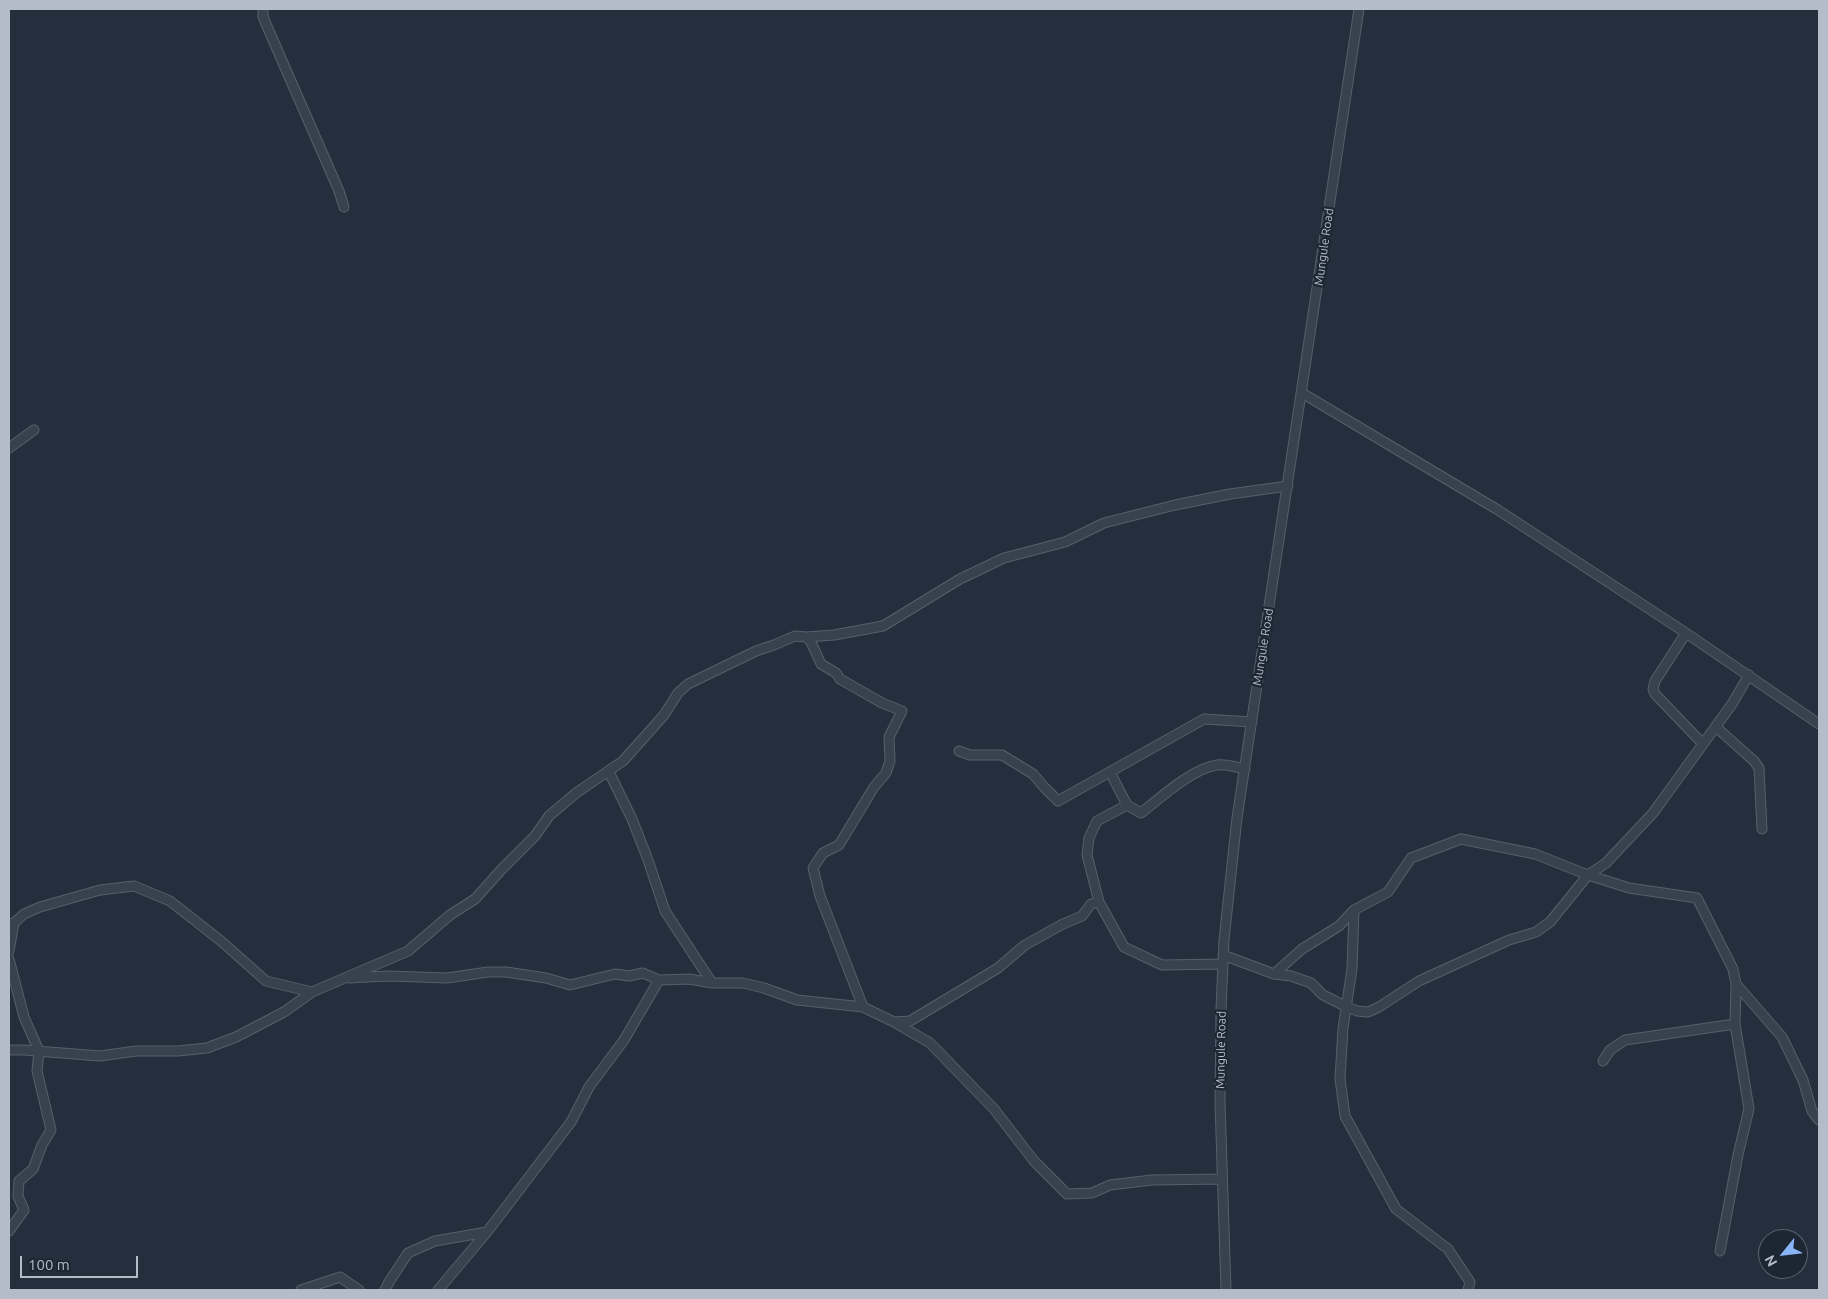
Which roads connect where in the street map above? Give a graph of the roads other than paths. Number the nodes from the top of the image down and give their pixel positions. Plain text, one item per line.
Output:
1 (263, 9) edge
2 (1359, 9) edge
3 (344, 206) dead end
4 (1302, 393) junction
5 (34, 430) dead end
6 (9, 448) edge
7 (1288, 486) junction
8 (1686, 633) junction
9 (806, 637) junction
10 (1749, 675) junction
11 (1252, 722) junction
12 (1819, 724) edge
13 (1716, 727) junction
14 (1703, 744) junction
15 (959, 751) dead end
16 (1245, 769) junction
17 (609, 772) junction
18 (1110, 772) junction
19 (1127, 805) junction
20 (1762, 829) dead end
21 (1588, 875) junction
22 (1100, 902) junction
23 (1354, 910) junction
24 (11, 924) edge
25 (9, 951) edge
26 (1223, 959) junction
27 (9, 960) edge
28 (1274, 974) junction
29 (342, 979) junction
30 (659, 980) junction
31 (712, 983) junction
32 (1736, 984) junction
33 (312, 992) junction
34 (1347, 1007) junction
35 (863, 1008) junction
36 (894, 1022) junction
37 (1736, 1024) junction
38 (9, 1050) edge
39 (39, 1051) junction
40 (1603, 1060) dead end
41 (1819, 1120) edge
42 (1222, 1180) junction
43 (9, 1231) edge
44 (487, 1232) junction
45 (1720, 1251) dead end
46 (301, 1290) edge
47 (359, 1290) edge
48 (385, 1290) edge
49 (438, 1290) edge
50 (1226, 1290) edge
51 (1468, 1290) edge

1 - 3 street
2 - 4 street, Mungule Road
4 - 7 street, Mungule Road
4 - 8 street
5 - 6 street
7 - 9 street
7 - 11 street, Mungule Road
8 - 10 street
8 - 14 street
9 - 17 street
9 - 35 street
10 - 12 street
10 - 13 street
11 - 16 street, Mungule Road
11 - 18 street
13 - 14 street
13 - 20 street
14 - 21 street
15 - 18 street
16 - 19 street
16 - 26 street, Mungule Road
17 - 29 street
17 - 31 street
18 - 19 street
19 - 22 street
21 - 23 street
21 - 32 street
21 - 34 street
22 - 26 street
22 - 36 street
23 - 28 street
23 - 34 street
24 - 25 street
24 - 33 street
26 - 28 street
26 - 42 street, Mungule Road
27 - 39 street
28 - 34 street
29 - 30 street
29 - 33 street
30 - 31 street
30 - 44 street
31 - 35 street
32 - 37 street
32 - 41 street
33 - 39 street
34 - 51 street
35 - 36 street
36 - 42 street
37 - 40 street
37 - 45 street
38 - 39 street
39 - 43 street
42 - 50 street, Mungule Road
44 - 48 street
44 - 49 street
46 - 47 street

